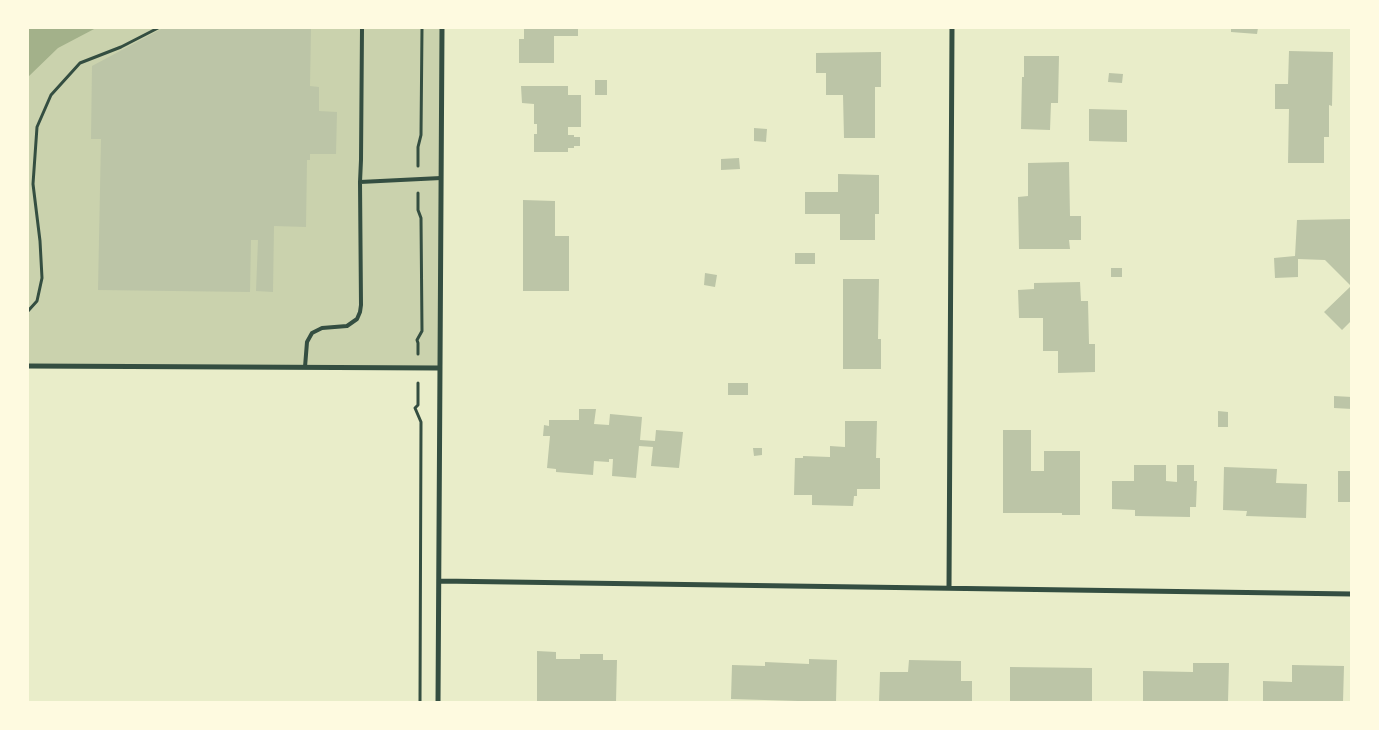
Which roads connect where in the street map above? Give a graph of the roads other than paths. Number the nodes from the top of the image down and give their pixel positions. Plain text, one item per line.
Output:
1 (362, 28) edge
2 (442, 28) edge
3 (952, 28) edge
4 (441, 178) junction
5 (360, 182) junction
6 (28, 366) edge
7 (305, 367) junction
8 (439, 368) junction
9 (439, 581) junction
10 (949, 588) junction
11 (1352, 594) edge
12 (438, 702) edge

1 - 5 lane
2 - 4 street
3 - 10 street
4 - 5 lane
4 - 8 street
5 - 7 lane
6 - 7 street
7 - 8 street
8 - 9 street
9 - 10 street
9 - 12 street
10 - 11 street

